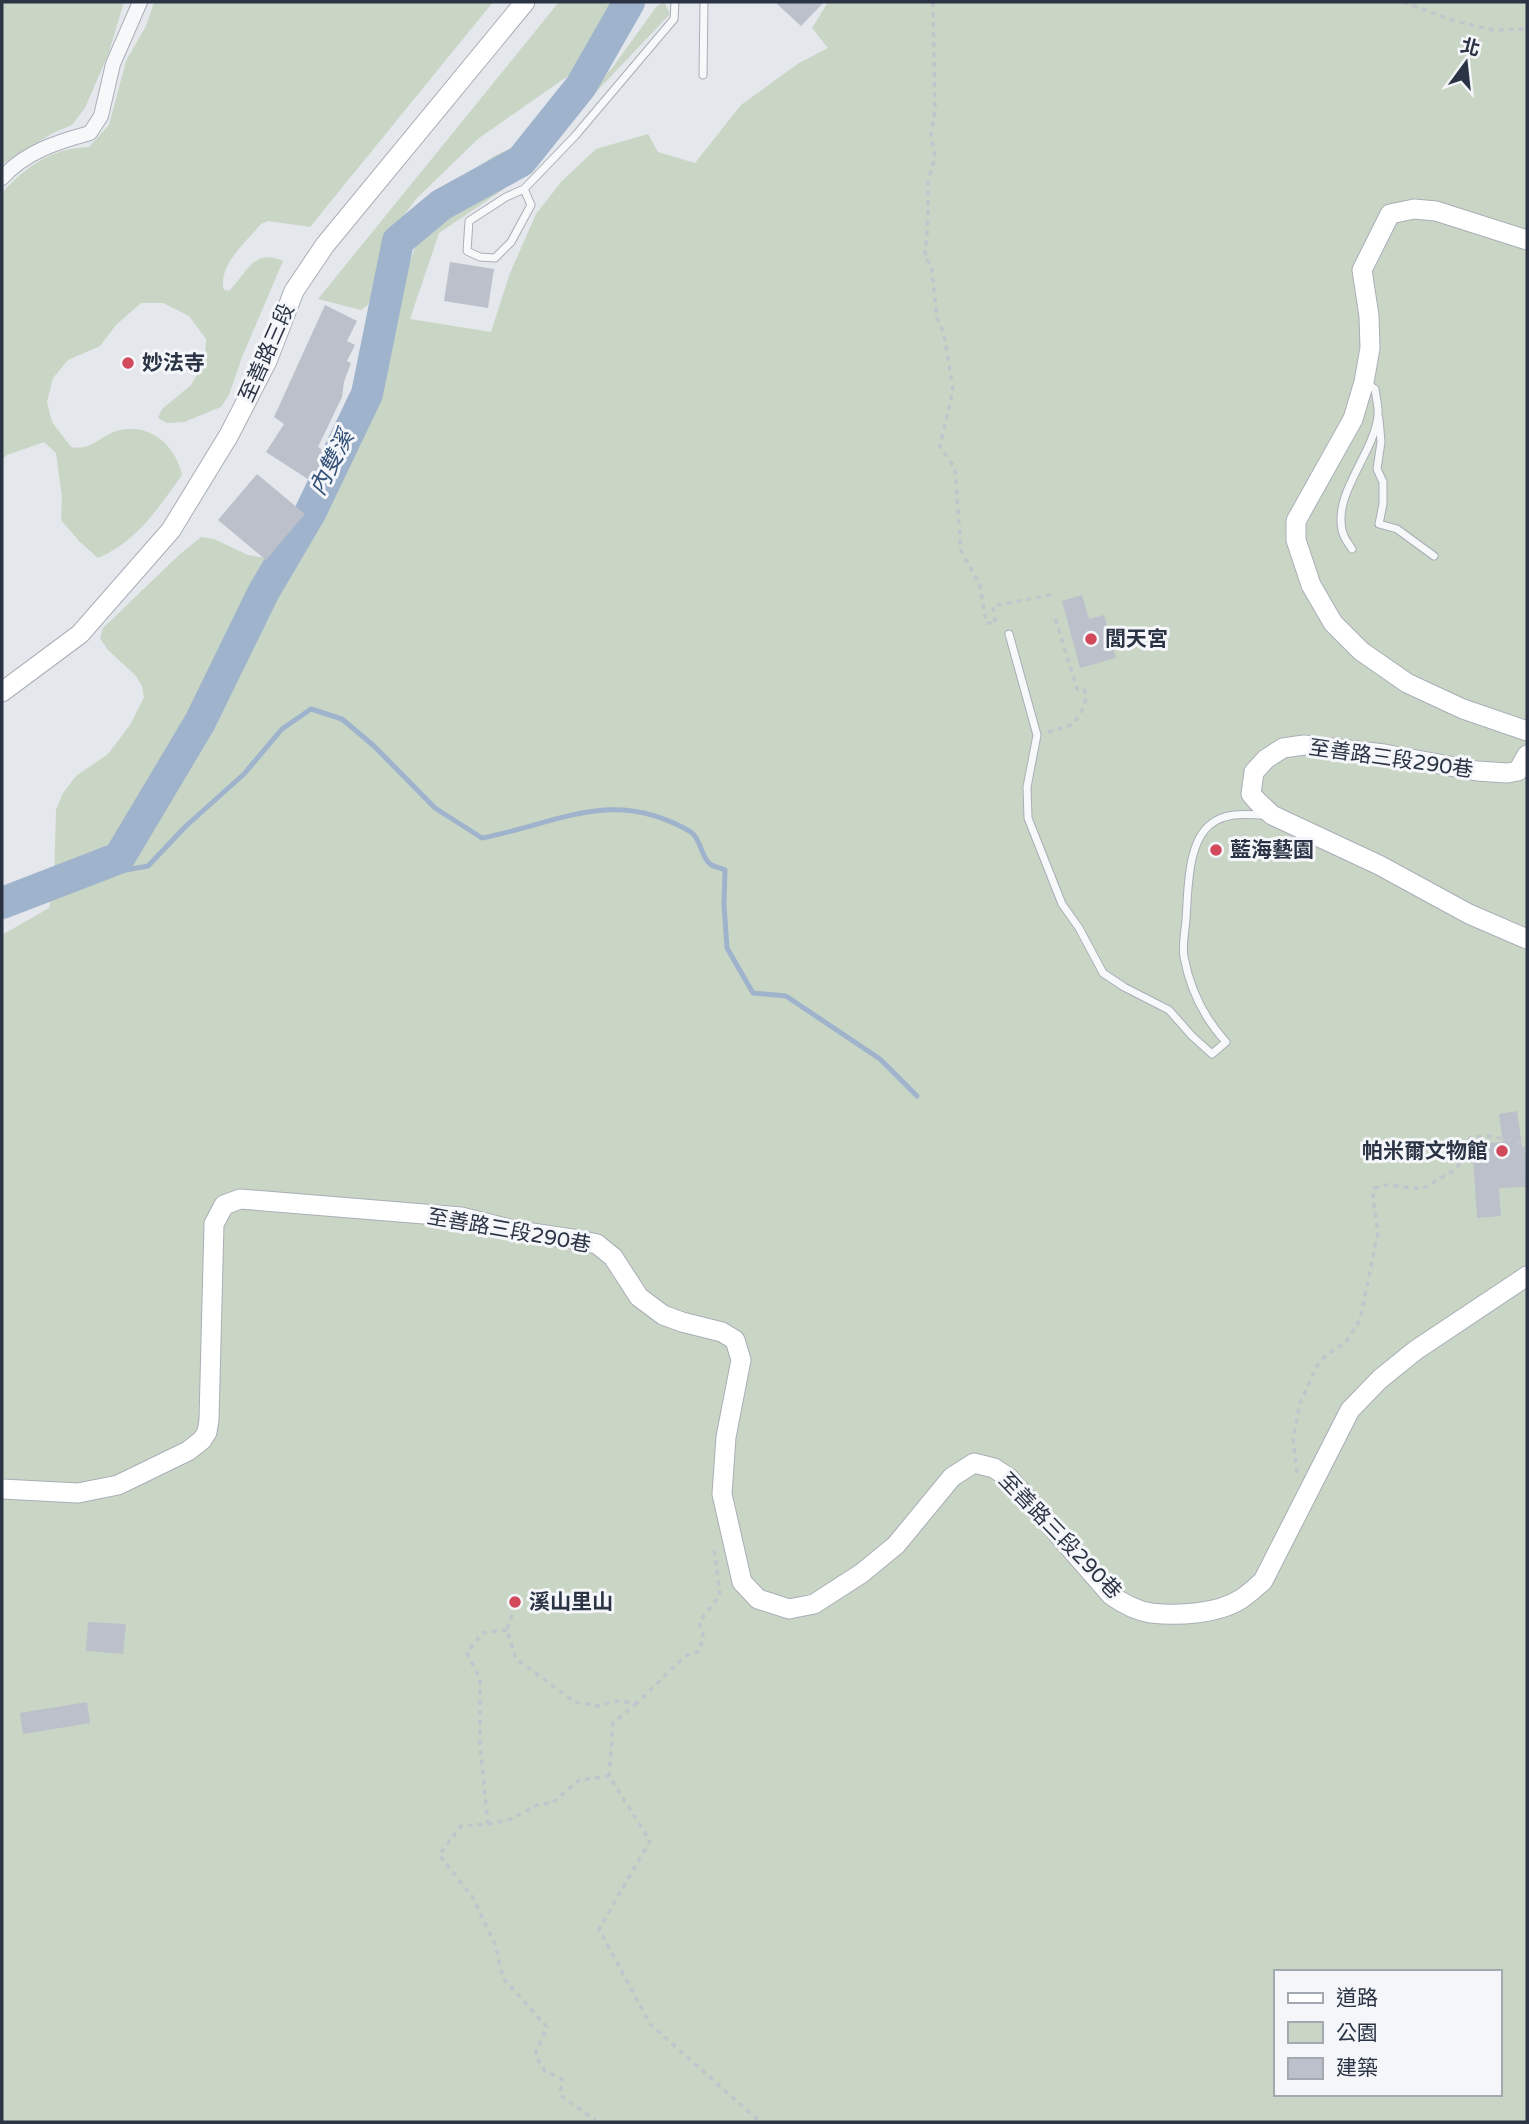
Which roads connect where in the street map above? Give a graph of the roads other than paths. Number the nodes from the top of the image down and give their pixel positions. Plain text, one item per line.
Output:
1 (140, 2) edge
2 (525, 2) edge
3 (675, 2) edge
4 (704, 2) edge
5 (703, 75) dead end
6 (2, 178) edge
7 (524, 189) junction
8 (1527, 240) edge
9 (1364, 382) junction
10 (1379, 415) junction
11 (1353, 549) dead end
12 (1433, 556) dead end
13 (1009, 634) road end
14 (2, 692) edge
15 (1527, 731) edge
16 (1527, 755) edge
17 (1272, 815) junction
18 (1527, 939) edge
19 (1527, 1276) edge
20 (2, 1489) edge

1 - 6 street
2 - 14 street, 至善路三段
3 - 7 lane
4 - 5 lane
7 - 7 lane
8 - 9 street
9 - 10 lane
9 - 15 street
10 - 11 lane
10 - 12 lane
13 - 17 lane
16 - 17 street, 至善路三段290巷
17 - 18 street, 至善路三段290巷
19 - 20 street, 至善路三段290巷

